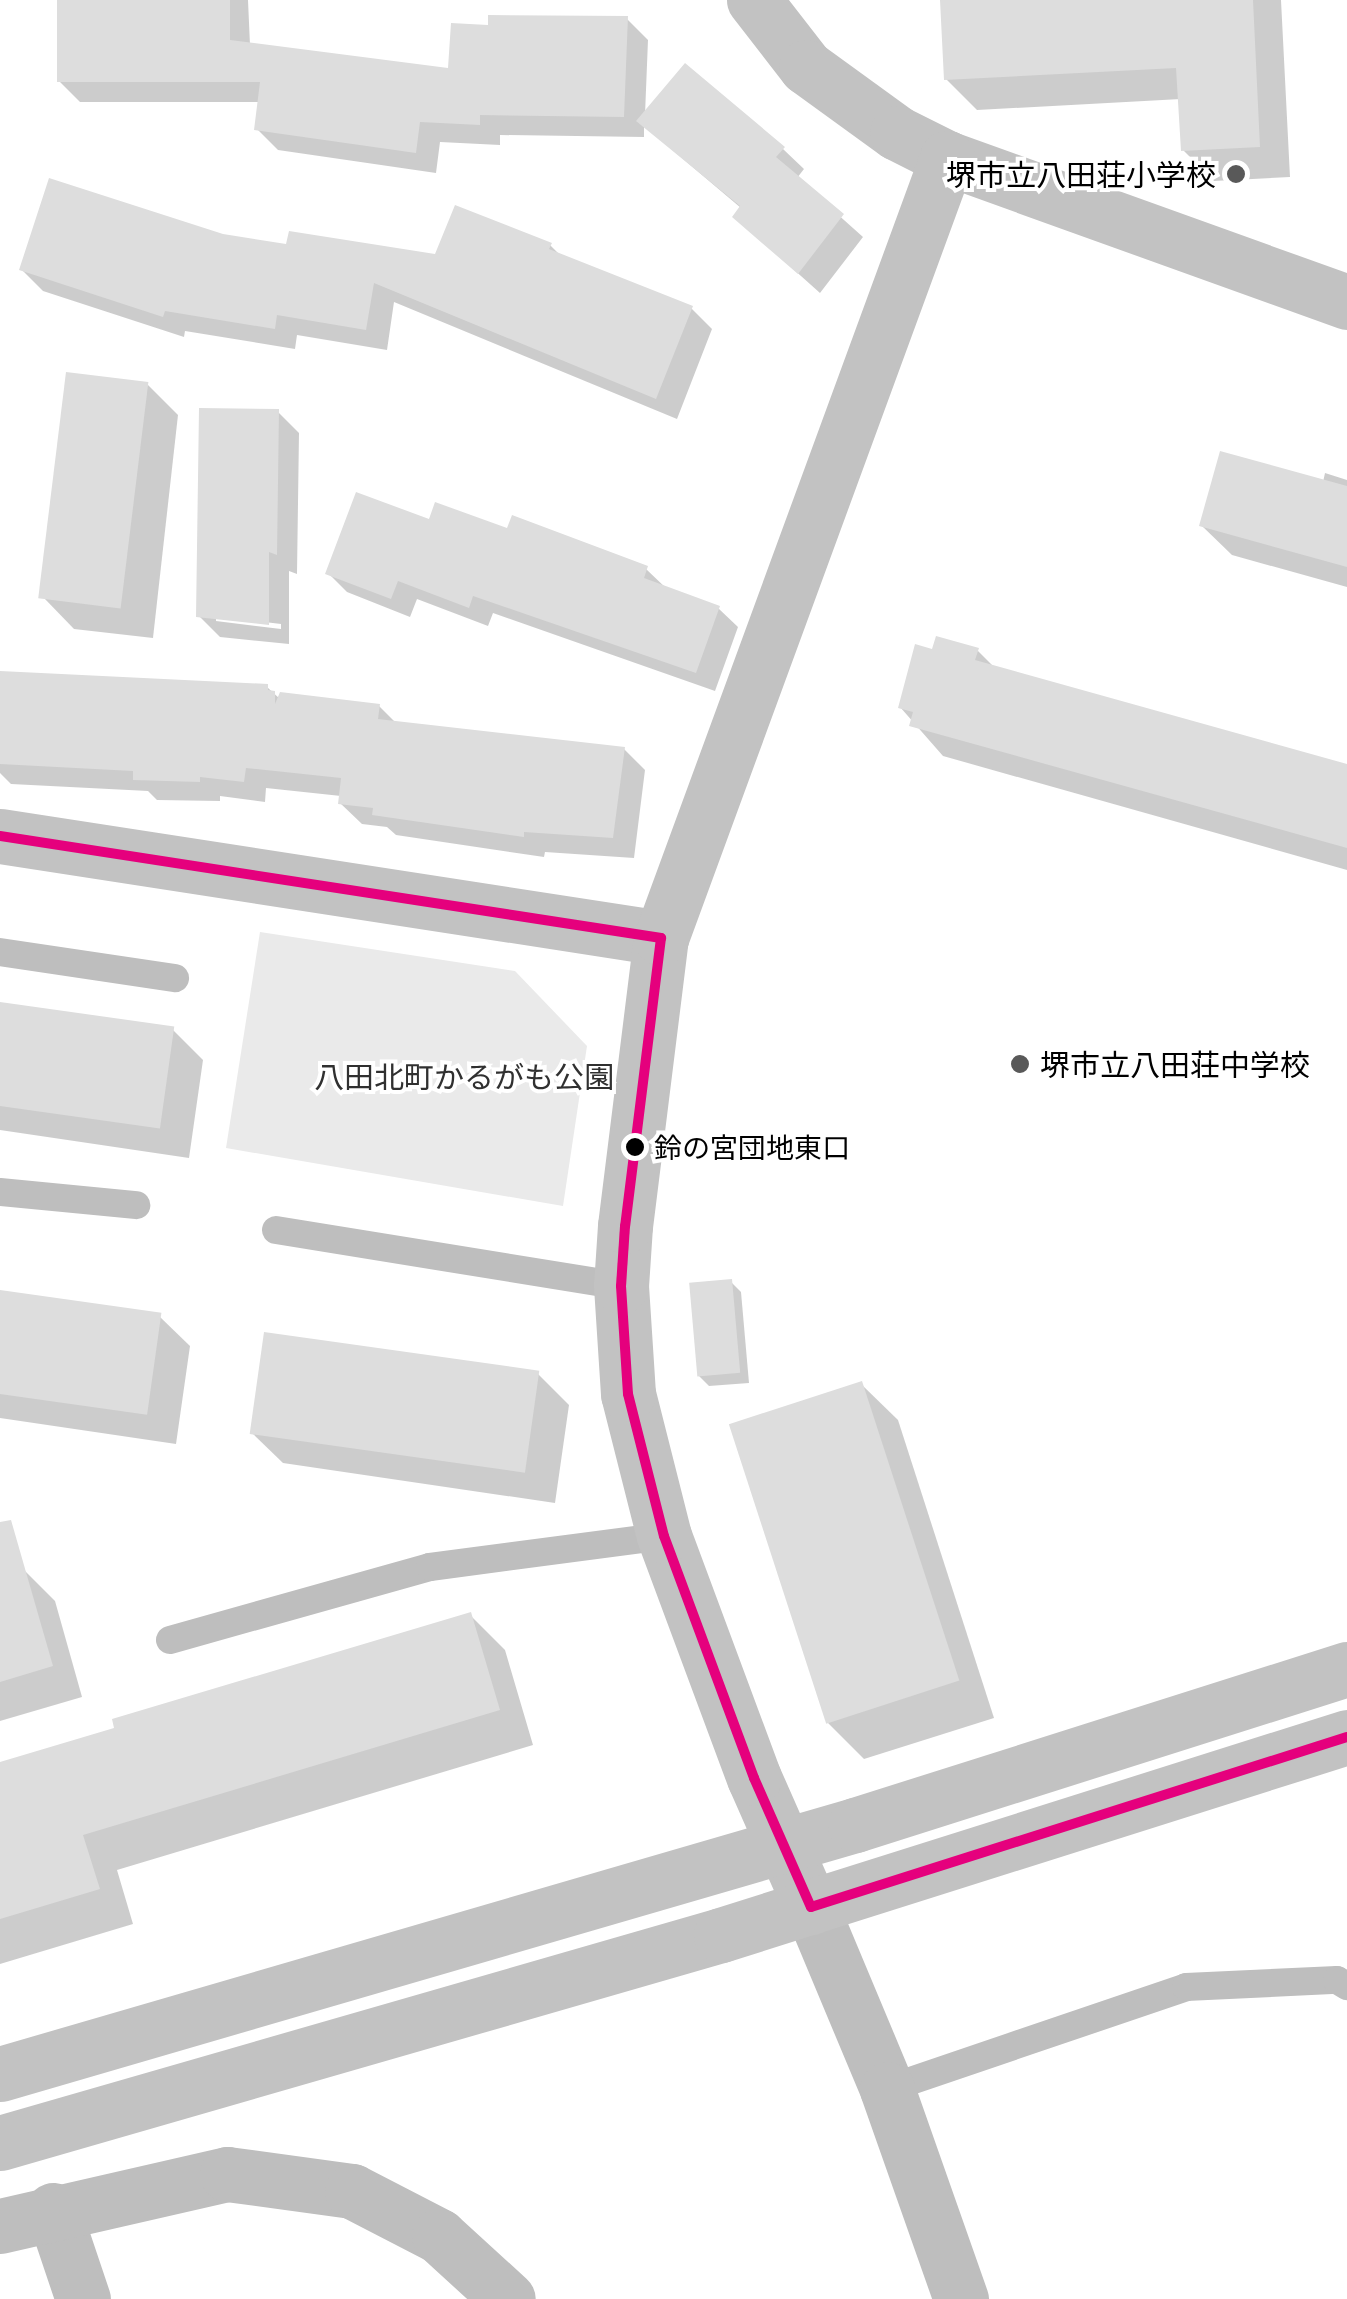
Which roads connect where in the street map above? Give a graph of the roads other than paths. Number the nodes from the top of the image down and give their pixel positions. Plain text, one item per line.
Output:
1 (754, 0) edge
2 (947, 158) junction
3 (1347, 302) edge
4 (0, 836) edge
5 (661, 938) junction
6 (0, 952) edge
7 (175, 978) dead end
8 (0, 1192) edge
9 (136, 1205) dead end
10 (276, 1230) dead end
11 (621, 1286) junction
12 (664, 1536) junction
13 (170, 1640) dead end
14 (1347, 1668) edge
15 (1347, 1737) edge
16 (783, 1847) junction
17 (811, 1907) junction
18 (1347, 1986) edge
19 (0, 2074) edge
20 (887, 2089) junction
21 (0, 2143) edge
22 (54, 2210) junction
23 (0, 2226) edge
24 (83, 2299) edge
25 (508, 2299) edge
26 (961, 2299) edge

1 - 2 street
2 - 3 street
2 - 5 street
4 - 5 street
5 - 11 street
6 - 7 lane
8 - 9 lane
10 - 11 lane
11 - 12 street
12 - 13 lane
12 - 16 street
14 - 16 street
15 - 17 street
16 - 17 street
16 - 19 street
17 - 20 street
17 - 21 street
18 - 20 lane
20 - 26 street
22 - 23 street
22 - 24 street
22 - 25 street

